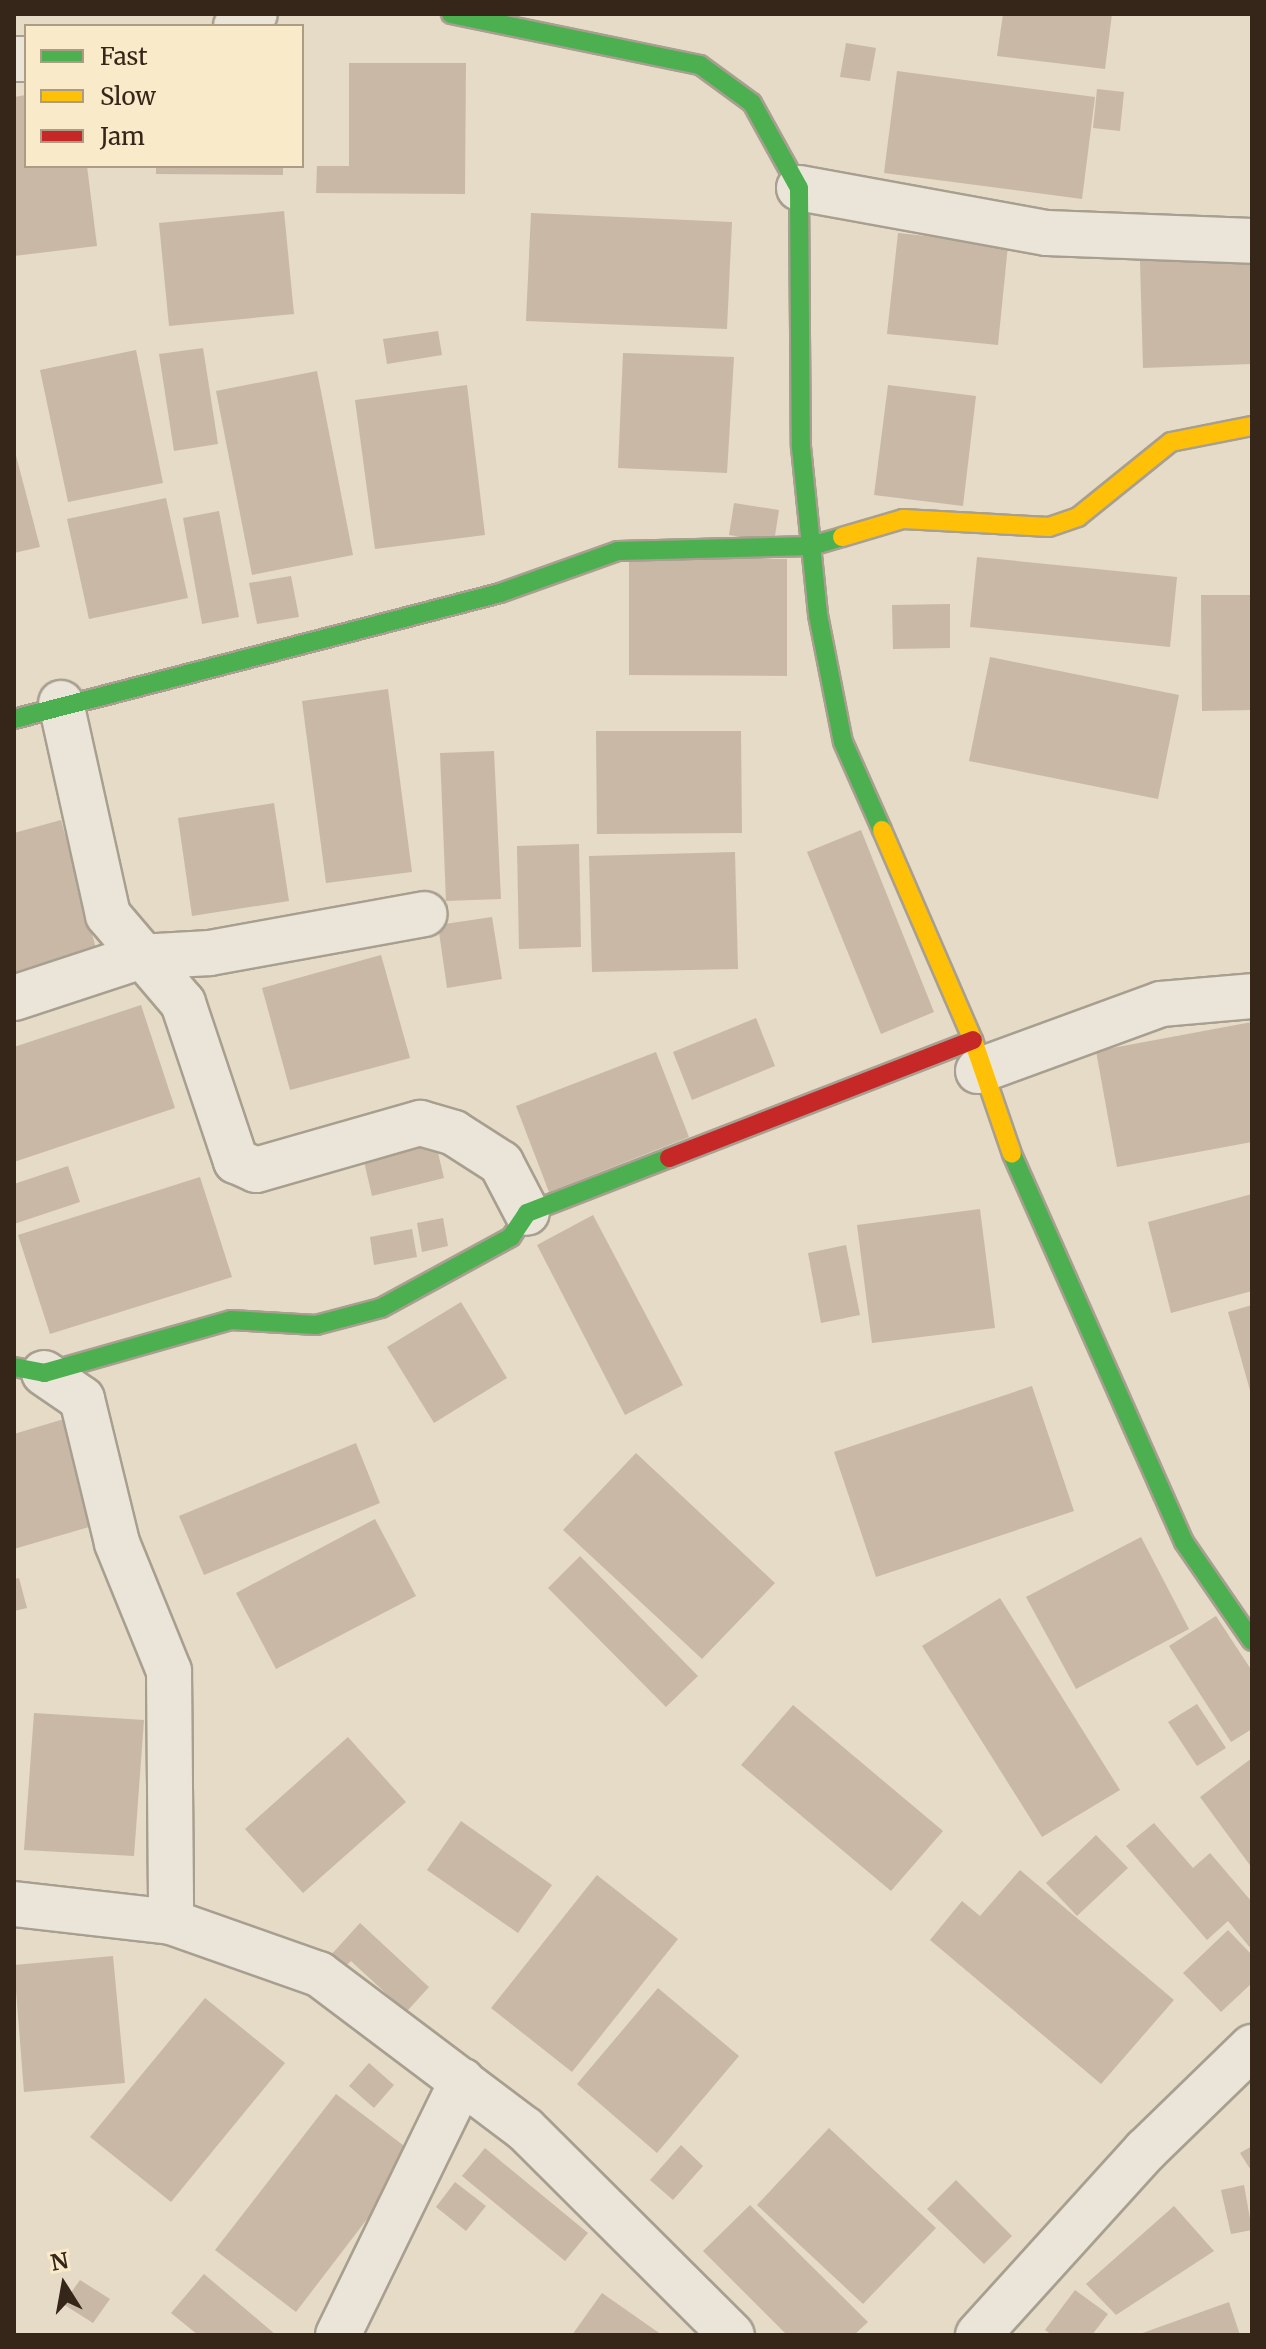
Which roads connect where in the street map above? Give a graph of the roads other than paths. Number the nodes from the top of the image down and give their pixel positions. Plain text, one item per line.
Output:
1 (451, 14) edge
2 (518, 18) edge
3 (799, 188) junction
4 (1252, 241) edge
5 (1252, 426) edge
6 (811, 546) junction
7 (61, 703) junction
8 (14, 719) edge
9 (424, 914) dead end
10 (139, 957) junction
11 (1252, 996) edge
12 (14, 998) edge
13 (975, 1055) junction
14 (527, 1213) junction
15 (29, 1370) edge
16 (1252, 1641) edge
17 (14, 1904) edge
18 (171, 1922) junction
19 (1252, 2047) edge
20 (462, 2081) junction
21 (338, 2335) edge
22 (732, 2335) edge
23 (978, 2335) edge

1 - 2 street
2 - 3 street
3 - 4 street
3 - 6 street
5 - 6 street
6 - 7 street
6 - 13 street
7 - 8 street
7 - 10 street
9 - 10 street
10 - 12 street
10 - 14 street
11 - 13 street
13 - 14 street
13 - 16 street
14 - 15 street
15 - 18 street
17 - 18 street
18 - 20 street
19 - 23 street
20 - 21 street
20 - 22 street

